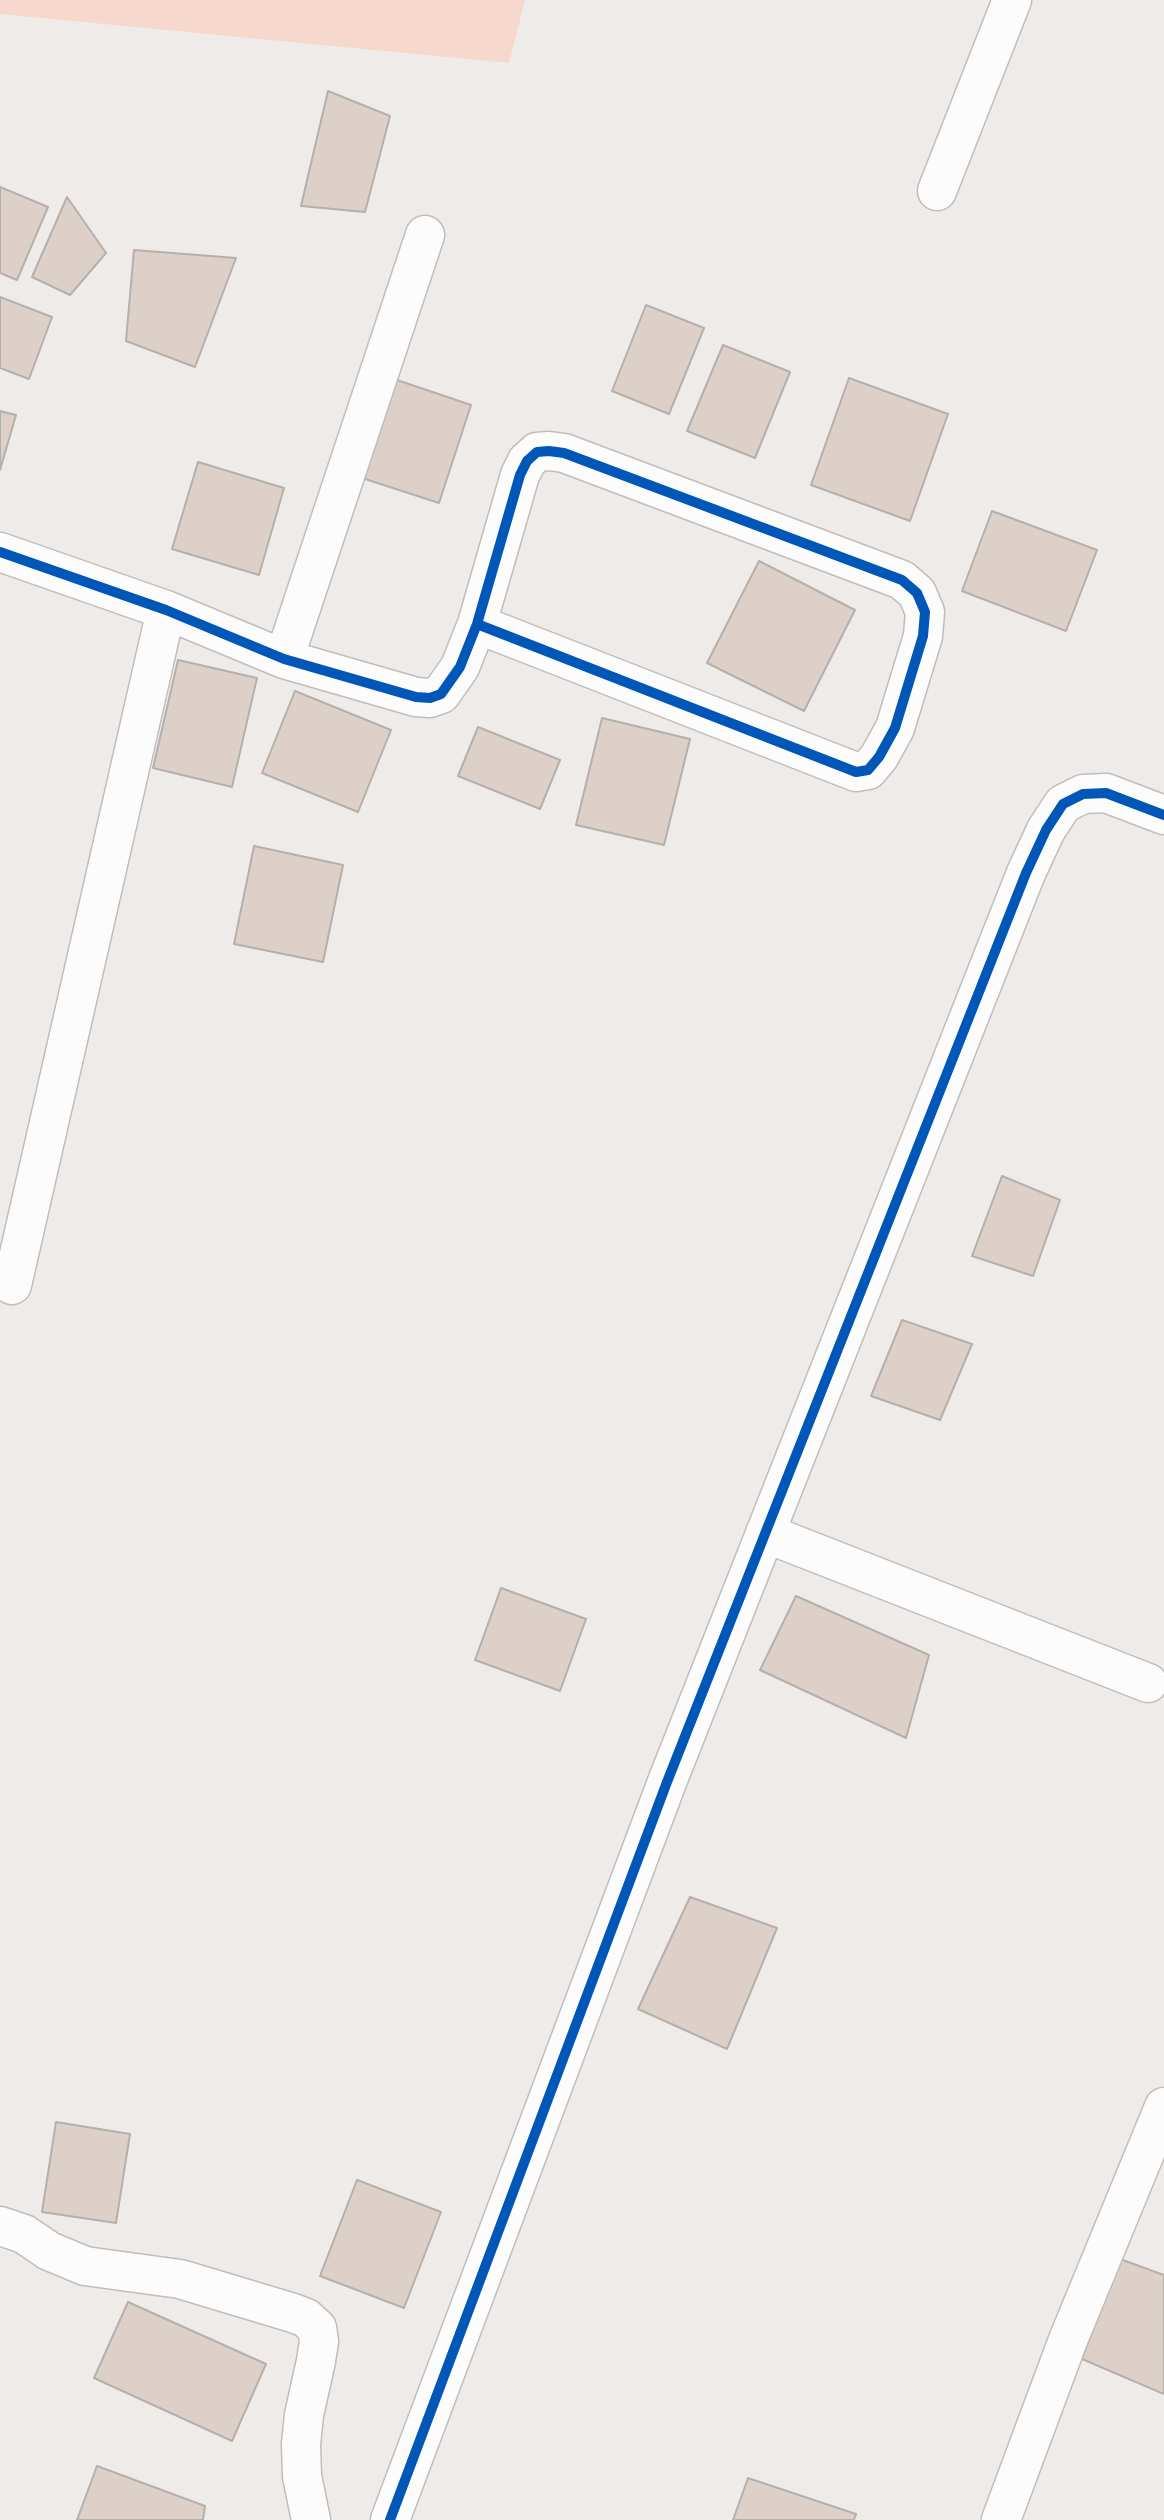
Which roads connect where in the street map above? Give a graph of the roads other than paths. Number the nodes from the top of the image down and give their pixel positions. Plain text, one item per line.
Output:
1 (1012, 0) edge
2 (937, 191) dead end
3 (425, 235) dead end
4 (0, 552) edge
5 (166, 610) junction
6 (477, 624) junction
7 (284, 659) junction
8 (1164, 815) edge
9 (12, 1286) dead end
10 (765, 1533) junction
11 (1149, 1683) dead end
12 (1164, 2107) edge
13 (0, 2226) edge
14 (311, 2520) edge
15 (390, 2520) edge
16 (1001, 2520) edge

1 - 2 street
3 - 7 street
4 - 5 street
5 - 7 street
5 - 9 street
6 - 6 street
6 - 7 street
8 - 10 street
10 - 11 street
10 - 15 street
12 - 16 street
13 - 14 street

